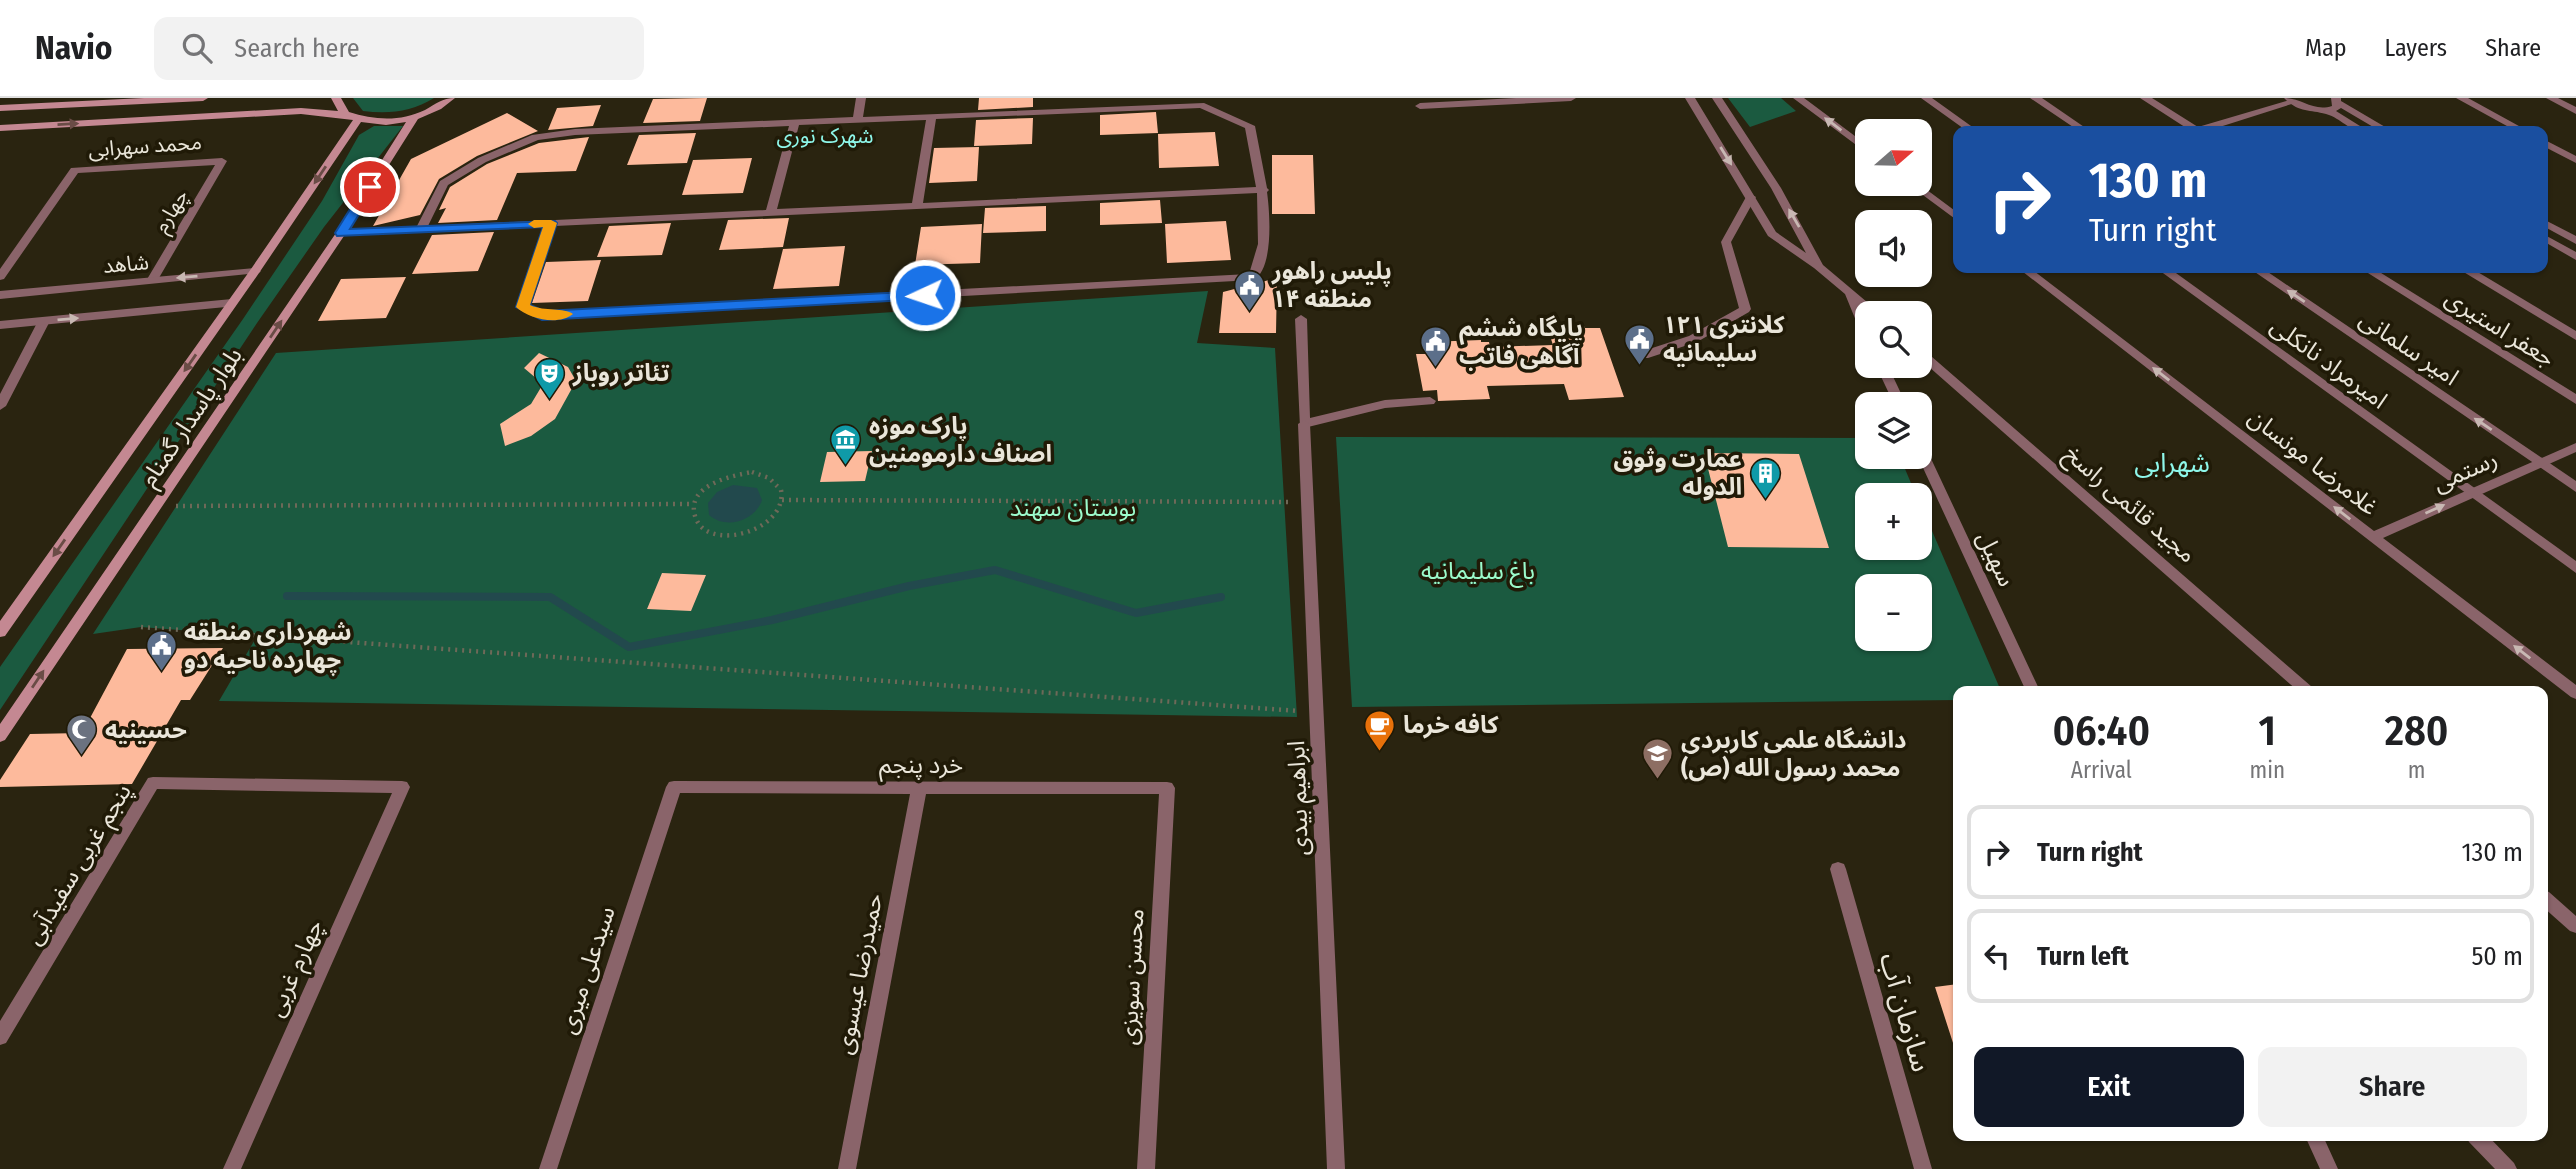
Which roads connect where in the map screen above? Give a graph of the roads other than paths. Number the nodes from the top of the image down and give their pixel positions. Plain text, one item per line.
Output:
1 (203, 98) edge
2 (336, 98) edge
3 (450, 98) edge
4 (861, 98) edge
5 (1571, 98) edge
6 (1690, 98) edge
7 (1717, 98) edge
8 (1798, 98) edge
9 (1926, 98) edge
10 (2035, 98) edge
11 (2145, 98) edge
12 (2461, 98) edge
13 (2551, 98) edge
14 (2291, 100) edge
15 (2337, 101) edge
16 (1420, 106) dead end
17 (0, 108) edge
18 (2328, 111) junction
19 (2576, 111) edge
20 (345, 114) junction
21 (931, 117) junction
22 (358, 119) junction
23 (413, 119) junction
24 (858, 120) junction
25 (795, 122) junction
26 (2224, 122) junction
27 (1966, 126) edge
28 (2077, 126) edge
29 (2189, 126) edge
30 (2212, 126) edge
31 (2230, 126) edge
32 (2354, 126) edge
33 (2379, 126) edge
34 (2514, 126) edge
35 (0, 128) edge
36 (1855, 141) edge
37 (2548, 145) edge
38 (2576, 160) edge
39 (222, 161) joint
40 (1264, 190) junction
41 (1930, 196) edge
42 (1751, 197) junction
43 (917, 206) junction
44 (1953, 212) edge
45 (771, 213) junction
46 (551, 223) junction
47 (2548, 225) edge
48 (421, 229) junction
49 (341, 233) junction
50 (2548, 240) edge
51 (2576, 241) edge
52 (2576, 257) edge
53 (1819, 267) junction
54 (255, 271) junction
55 (2029, 273) edge
56 (2169, 273) edge
57 (2262, 273) edge
58 (2373, 273) edge
59 (2471, 273) edge
60 (0, 277) edge
61 (152, 281) junction
62 (1848, 291) junction
63 (0, 295) edge
64 (1860, 301) edge
65 (233, 303) junction
66 (1855, 306) edge
67 (1301, 319) dead end
68 (44, 321) junction
69 (0, 325) edge
70 (2576, 336) edge
71 (1644, 355) dead end
72 (1932, 364) edge
73 (2576, 400) edge
74 (1430, 401) dead end
75 (0, 406) edge
76 (1304, 424) junction
77 (2576, 447) edge
78 (2540, 463) junction
79 (1930, 469) edge
80 (2576, 487) edge
81 (2471, 493) junction
82 (2372, 537) junction
83 (2576, 568) edge
84 (0, 632) edge
85 (2029, 686) edge
86 (2301, 686) edge
87 (2576, 693) edge
88 (0, 736) edge
89 (402, 787) joint
90 (674, 787) joint
91 (919, 788) junction
92 (1167, 788) joint
93 (1838, 869) dead end
94 (2548, 901) edge
95 (2576, 926) edge
96 (0, 1037) edge
97 (2316, 1141) edge
98 (2480, 1141) edge
99 (232, 1169) edge
100 (548, 1169) edge
101 (847, 1169) edge
102 (1146, 1169) edge
103 (1336, 1169) edge
104 (1923, 1169) edge
105 (2329, 1169) edge
106 (2508, 1169) edge

1 - 17 main road
2 - 20 main road
3 - 23 main road
4 - 24 street
5 - 16 street
6 -> 42 street
53 -> 7 street
36 -> 8 street
9 - 27 street
10 - 28 street
11 - 29 street
12 - 34 street
13 - 19 street
14 - 18 street
14 - 26 street
15 - 18 street
15 - 33 street
18 - 32 street
20 - 22 main road
35 -> 20 main road
21 - 24 street
21 - 40 street
21 - 43 street
22 - 23 main road
22 -> 54 main road, بلوار پاسدار گمنام
23 - 49 main road, بلوار پاسدار گمنام
24 - 25 street
25 - 45 street
25 - 48 street
26 - 30 street
26 - 31 street
37 - 38 street
39 - 60 street, محمد سهرابی
39 - 61 street, چهارم
40 - 43 street
40 - 46 street
41 - 44 street
42 - 53 street
42 - 71 street
43 - 45 street
45 - 46 street
46 - 48 street
47 - 51 street
48 - 49 street
88 -> 49 main road, بلوار پاسدار گمنام
50 - 52 street
53 - 62 street
54 -> 61 street, شاهد
54 - 65 main road, بلوار پاسدار گمنام
82 -> 55 street, غلامرضا مونسان
56 - 81 street, امیرمراد نانکلی
78 -> 57 street, امیر سلمانی
58 - 73 street, جعفر استیری
59 - 70 street
61 - 63 street, شاهد
62 - 64 street
62 - 66 street
68 -> 65 street, شاهد
65 -> 84 main road, بلوار پاسدار گمنام
67 - 76 street, ابراهیم بیدی
68 - 69 street, شاهد
68 - 75 street
72 - 86 street, مجید قائمی راسخ
74 - 76 street
76 - 103 street, ابراهیم بیدی
77 - 78 street, رستمی
78 - 80 street, امیر سلمانی
78 - 81 street, رستمی
79 - 85 street, سهیل
82 -> 81 street, رستمی
81 - 83 street, امیرمراد نانکلی
87 -> 82 street, غلامرضا مونسان
89 - 96 street, پنجم غربی سفیدآبی
89 - 99 street, چهارم غربی
90 - 91 street, خرد پنجم
90 - 100 street, سیدعلی میری
91 - 92 street, خرد پنجم
91 - 101 street, حمیدرضا عیسوی
92 - 102 street, محسن سویزی
93 - 104 street, سازمان آب
94 - 95 street
97 - 105 street
98 - 106 street

